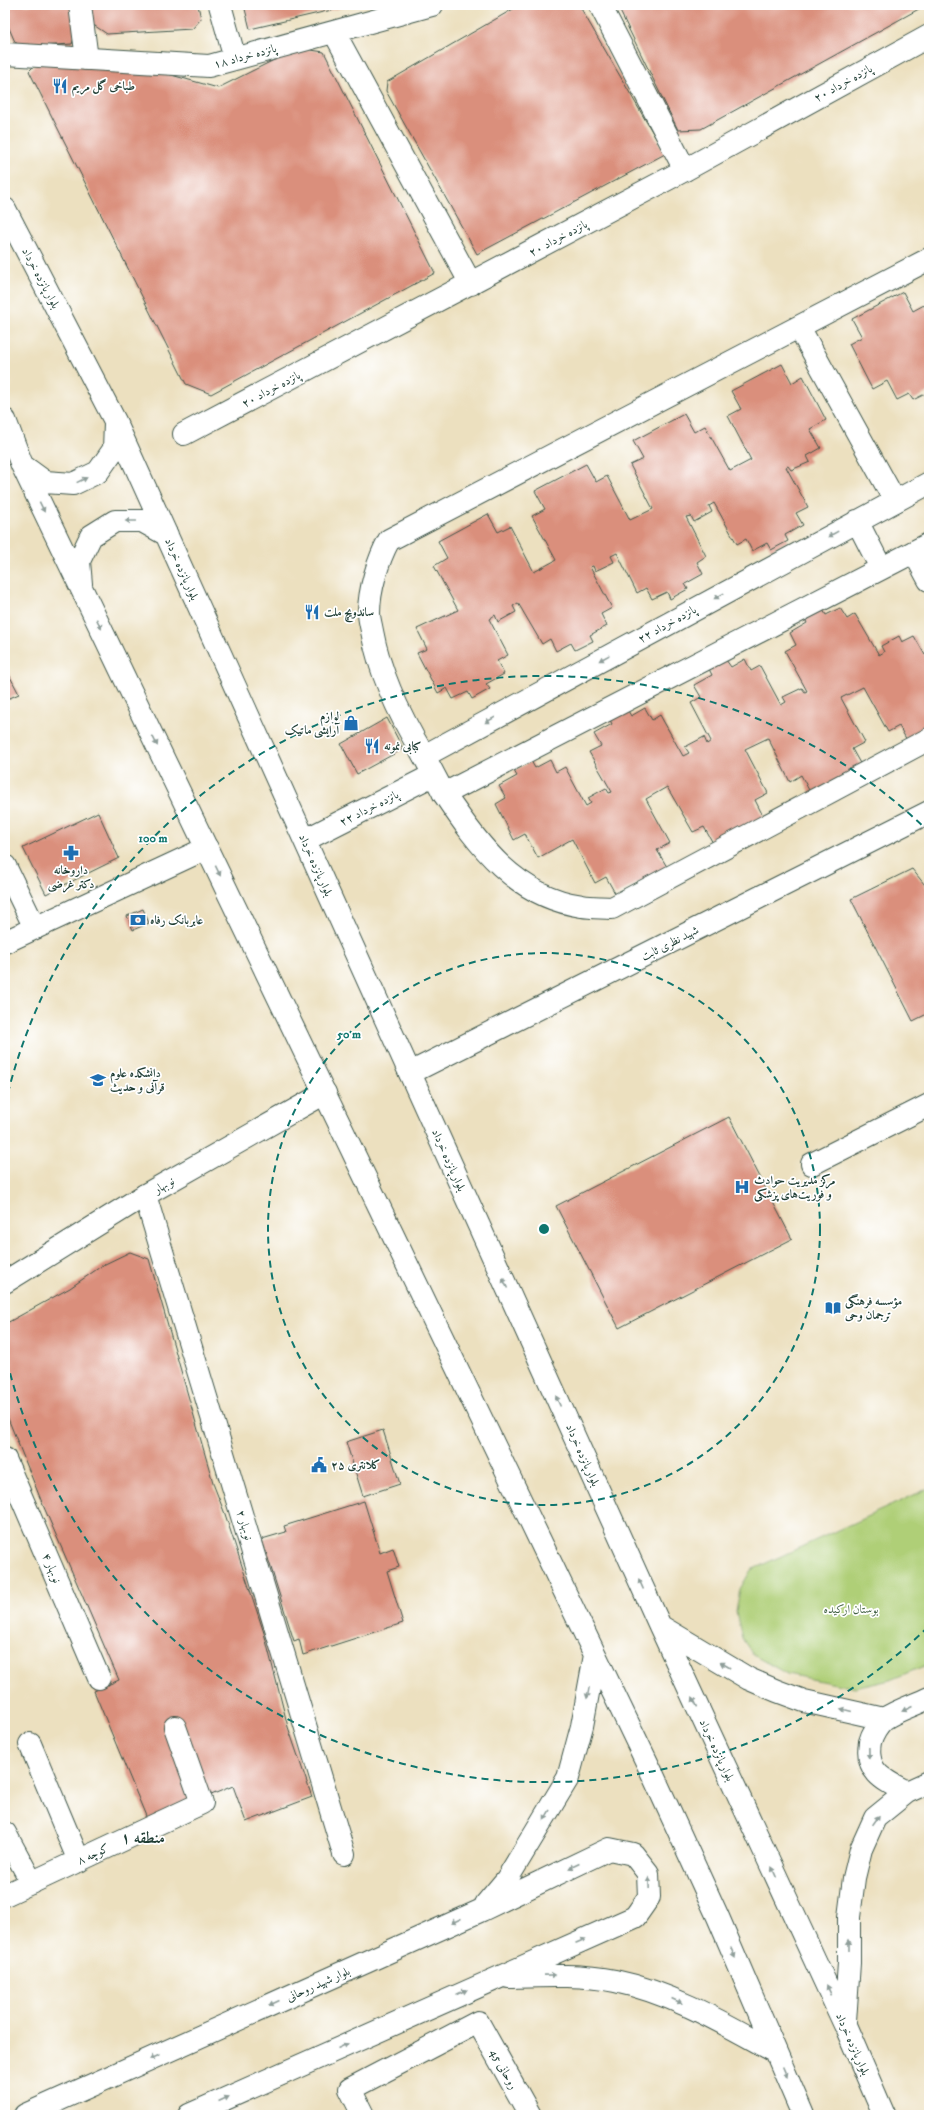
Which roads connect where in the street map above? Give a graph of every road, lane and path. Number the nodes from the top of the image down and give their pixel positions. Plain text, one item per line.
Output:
1 (80, 5) edge
2 (220, 5) edge
3 (432, 5) edge
4 (600, 5) edge
5 (334, 32) junction
6 (929, 36) edge
7 (5, 54) edge
8 (87, 59) junction
9 (234, 60) junction
10 (686, 170) junction
11 (5, 209) edge
12 (929, 259) edge
13 (471, 284) junction
14 (799, 327) junction
15 (5, 420) edge
16 (116, 421) junction
17 (184, 434) dead end
18 (22, 465) junction
19 (927, 489) edge
20 (895, 501) junction
21 (857, 521) junction
22 (167, 535) junction
23 (921, 548) edge
24 (880, 568) junction
25 (929, 580) edge
26 (82, 588) junction
27 (929, 739) edge
28 (434, 775) junction
29 (929, 812) edge
30 (305, 840) junction
31 (207, 848) junction
32 (5, 866) edge
33 (35, 928) junction
34 (5, 942) edge
35 (410, 1073) junction
36 (325, 1093) junction
37 (929, 1104) edge
38 (812, 1164) dead end
39 (145, 1195) junction
40 (5, 1282) edge
41 (5, 1459) edge
42 (660, 1626) junction
43 (595, 1655) junction
44 (99, 1678) dead end
45 (929, 1698) edge
46 (884, 1719) junction
47 (175, 1727) dead end
48 (30, 1744) dead end
49 (929, 1782) edge
50 (907, 1792) junction
51 (5, 1832) edge
52 (344, 1854) dead end
53 (79, 1860) junction
54 (32, 1883) junction
55 (5, 1895) edge
56 (482, 1910) junction
57 (497, 1977) junction
58 (845, 2025) junction
59 (776, 2052) junction
60 (25, 2115) edge
61 (189, 2115) edge
62 (363, 2115) edge
63 (530, 2115) edge
64 (804, 2115) edge
65 (884, 2115) edge

1 - 8 main road
2 - 9 main road
3 - 5 main road, پانزده خرداد ۱۸
4 - 10 main road
5 - 9 main road, پانزده خرداد ۱۸
5 - 13 main road
6 - 10 main road, پانزده خرداد ۲۰
7 - 8 main road, پانزده خرداد ۱۸
8 - 9 main road, پانزده خرداد ۱۸
10 - 13 main road, پانزده خرداد ۲۰
11 - 16 main road, بلوار پانزده خرداد
12 - 14 main road
13 - 17 main road, پانزده خرداد ۲۰
14 - 20 main road
14 - 28 main road
15 - 18 main road
18 -> 16 main road
16 - 22 main road, بلوار پانزده خرداد
18 -> 26 main road
19 - 20 main road, پانزده خرداد ۲۲
20 - 21 main road, پانزده خرداد ۲۲
21 - 24 main road
21 -> 28 main road, پانزده خرداد ۲۲
22 -> 26 main road
22 - 30 main road, بلوار پانزده خرداد
23 - 24 main road, پانزده خرداد ۲۲
23 - 25 main road
24 - 28 main road, پانزده خرداد ۲۲
26 -> 31 main road
27 - 28 main road
28 - 30 main road, پانزده خرداد ۲۲
29 - 35 main road, شهید نظری ثابت
30 - 35 main road, بلوار پانزده خرداد
31 - 33 main road
31 -> 36 main road
32 - 33 main road
33 - 34 main road
42 -> 35 main road, بلوار پانزده خرداد
36 - 39 main road, نوبهار
36 - 43 main road
37 - 38 main road
39 - 40 main road, نوبهار
39 - 52 main road, نوبهار ۲
41 - 44 main road, نوبهار ۴
46 -> 42 main road
58 -> 42 main road, بلوار پانزده خرداد
43 -> 56 main road
43 -> 59 main road
45 -> 46 main road
46 -> 50 main road
47 - 53 main road, کوچه ۸
48 - 53 main road
49 - 50 main road
58 -> 50 main road
51 - 54 main road
53 - 54 main road, کوچه ۸
54 - 55 main road, کوچه ۸
57 -> 56 main road, بلوار شهید روحانی
56 -> 60 main road, بلوار شهید روحانی
57 -> 59 main road
61 -> 57 main road
58 - 65 main road, بلوار پانزده خرداد
59 -> 64 main road
62 - 63 main road, روحانی 45

